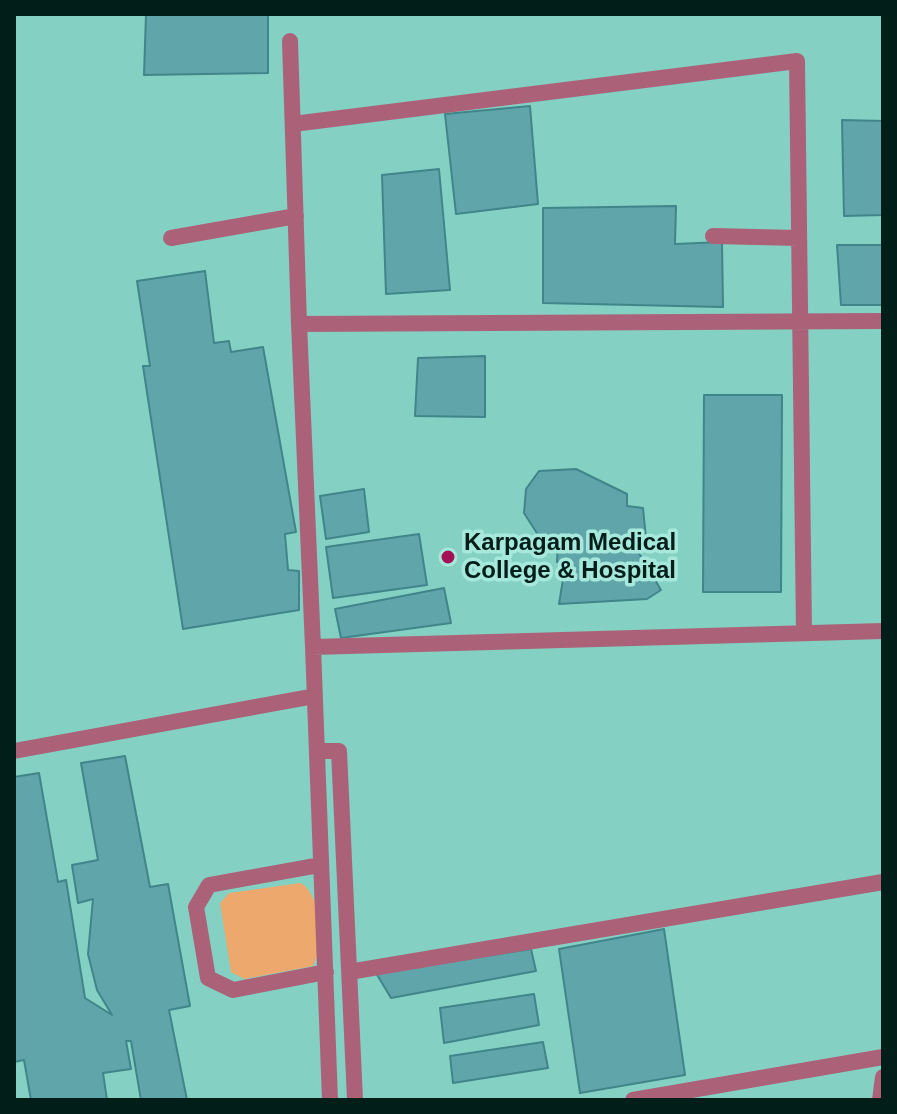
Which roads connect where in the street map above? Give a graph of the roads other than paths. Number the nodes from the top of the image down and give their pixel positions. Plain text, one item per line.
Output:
1 (290, 41) dead end
2 (293, 124) junction
3 (296, 216) junction
4 (713, 236) dead end
5 (171, 238) dead end
6 (799, 238) junction
7 (800, 321) junction
8 (883, 321) edge
9 (299, 324) junction
10 (883, 631) edge
11 (804, 633) junction
12 (313, 647) junction
13 (315, 696) junction
14 (14, 751) edge
15 (317, 751) junction
16 (320, 865) junction
17 (883, 882) edge
18 (326, 972) junction
19 (349, 972) junction
20 (883, 1057) edge
21 (883, 1077) edge
22 (332, 1100) edge
23 (349, 1100) edge
24 (355, 1100) edge
25 (633, 1100) edge
26 (880, 1100) edge

1 - 2 street
2 - 3 street
2 - 6 street
3 - 5 street
3 - 9 street
4 - 6 street
6 - 7 street
7 - 8 street
7 - 9 street
7 - 11 street
9 - 12 street
10 - 11 street
11 - 12 street
12 - 13 street
13 - 14 street
13 - 15 street
15 - 16 street
15 - 19 street
16 - 18 street
16 - 18 street
17 - 19 street
18 - 22 street
19 - 24 street
20 - 25 street
21 - 26 street
22 - 23 street

